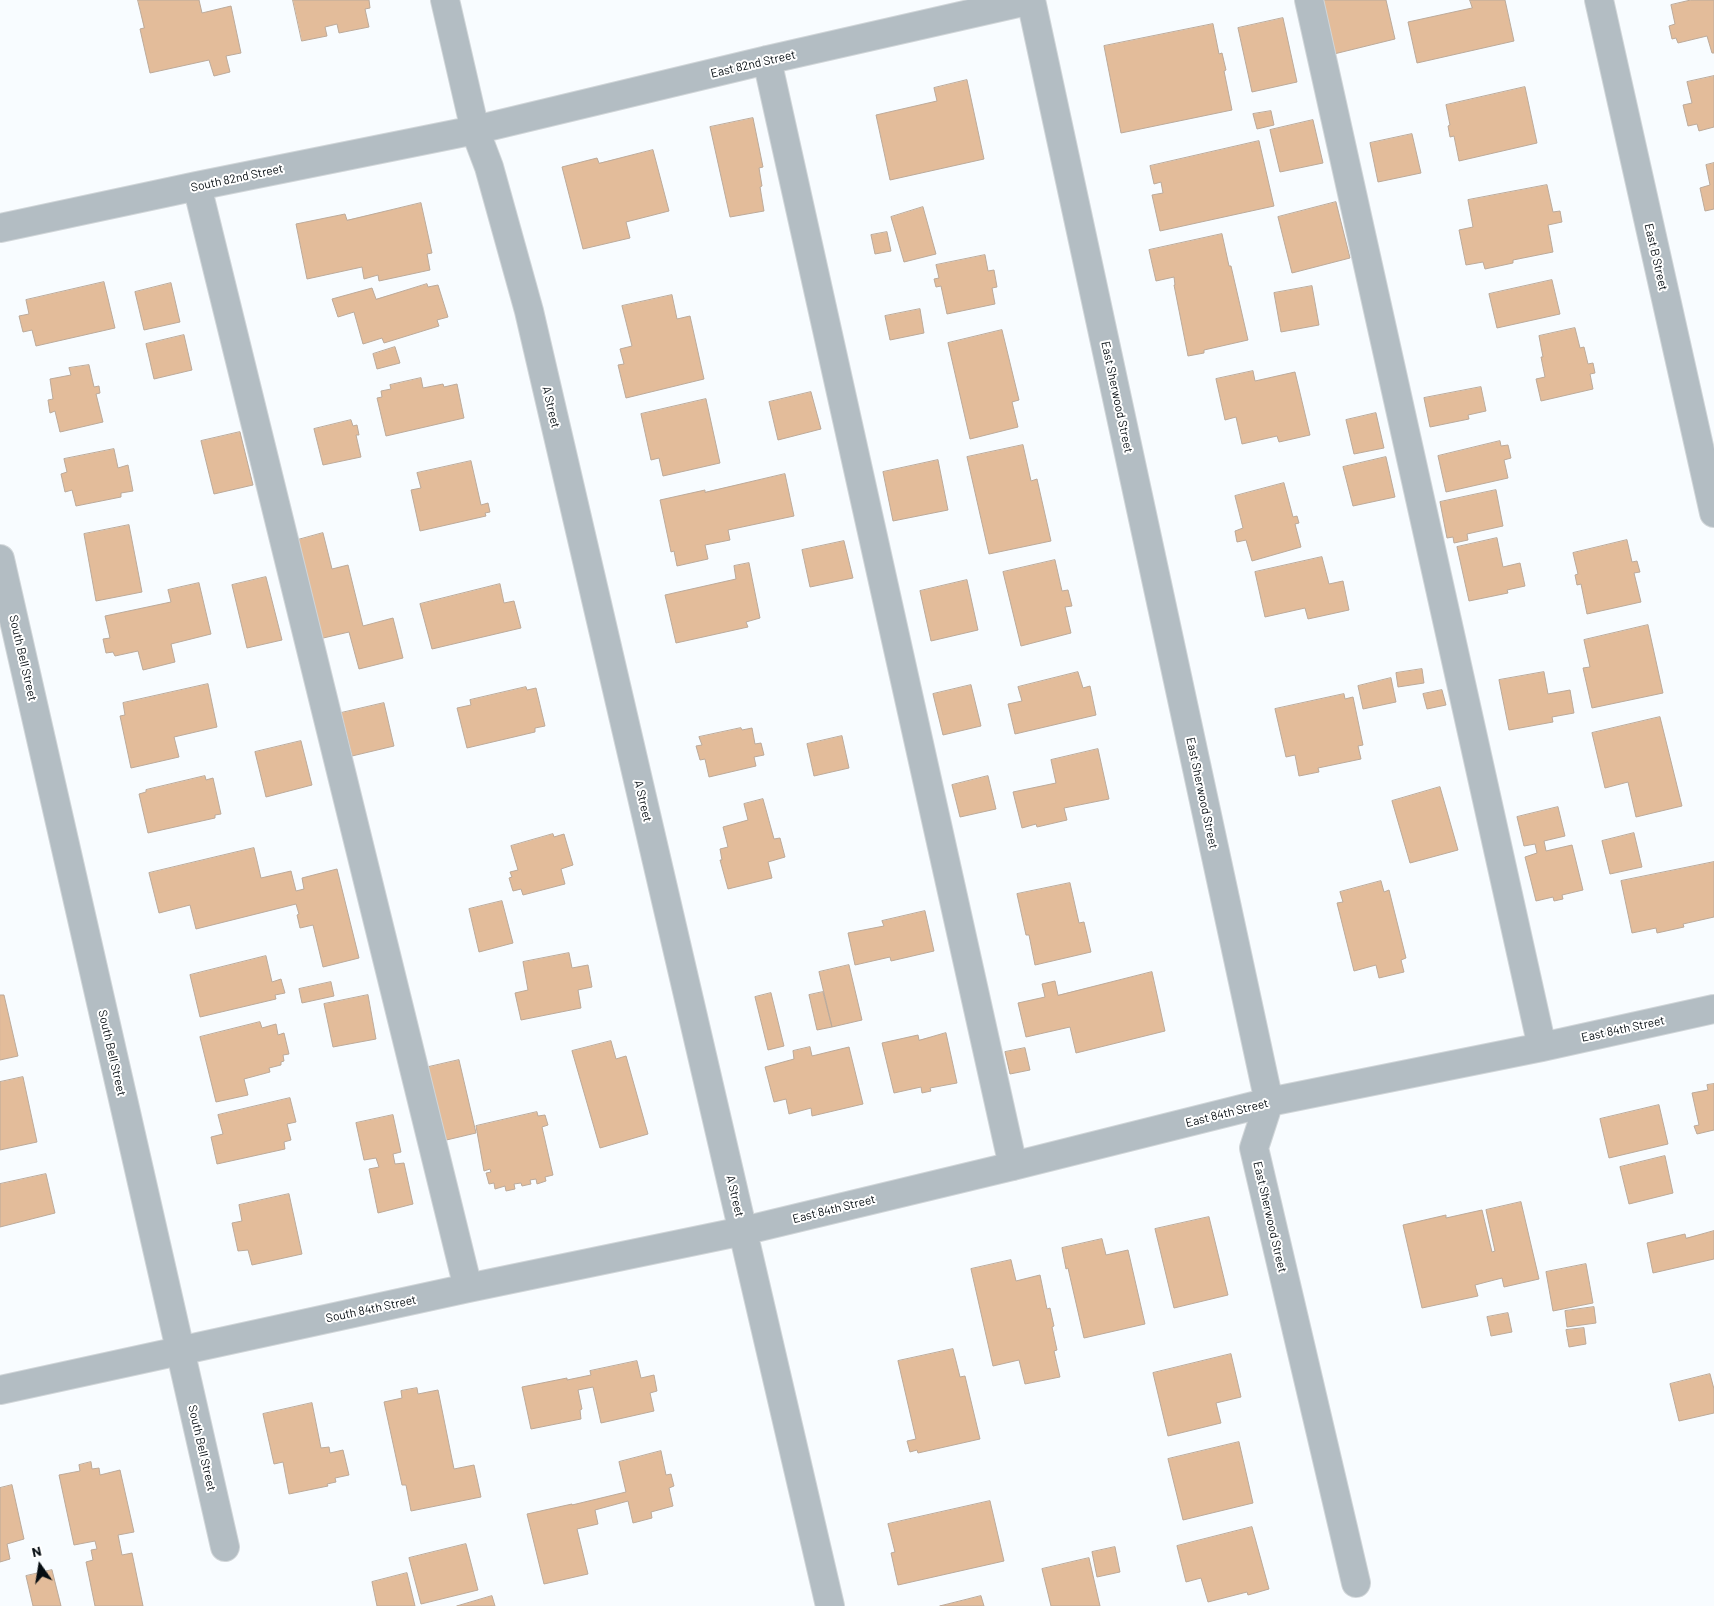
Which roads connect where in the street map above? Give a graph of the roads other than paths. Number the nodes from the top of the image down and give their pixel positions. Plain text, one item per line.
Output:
1 (445, 0) edge
2 (1031, 0) edge
3 (1309, 0) edge
4 (1599, 0) edge
5 (767, 60) junction
6 (475, 130) junction
7 (197, 186) junction
8 (0, 228) edge
9 (1714, 513) edge
10 (0, 559) edge
11 (1714, 1009) edge
12 (1542, 1047) junction
13 (1269, 1102) junction
14 (1013, 1166) junction
15 (743, 1231) junction
16 (468, 1288) junction
17 (180, 1350) junction
18 (0, 1390) edge
19 (225, 1547) dead end
20 (1356, 1583) dead end
21 (830, 1606) edge

1 - 6 street, A Street
2 - 5 street, East 82nd Street
2 - 13 street, East Sherwood Street
3 - 12 street
4 - 9 street, East B Street
5 - 6 street, East 82nd Street
5 - 14 street
6 - 7 street, South 82nd Street
6 - 15 street, A Street
7 - 8 street, South 82nd Street
7 - 16 street
10 - 17 street, South Bell Street
11 - 12 street, East 84th Street
12 - 13 street, East 84th Street
13 - 14 street, East 84th Street
13 - 20 street, East Sherwood Street
14 - 15 street, East 84th Street
15 - 16 street, South 84th Street
15 - 21 street, A Street
16 - 17 street, South 84th Street
17 - 18 street, South 84th Street
17 - 19 street, South Bell Street

